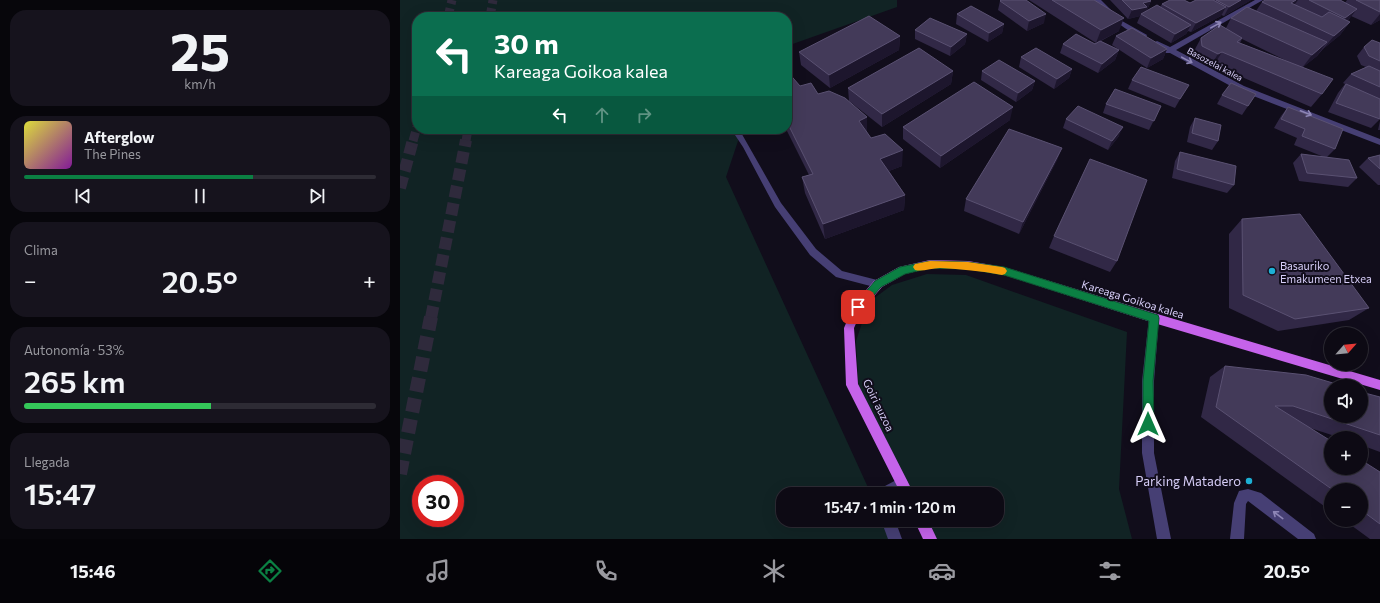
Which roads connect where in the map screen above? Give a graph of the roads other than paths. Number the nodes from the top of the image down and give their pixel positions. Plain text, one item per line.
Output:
1 (1097, 0) edge
2 (1260, 0) edge
3 (1169, 51) junction
4 (738, 134) edge
5 (1380, 142) edge
6 (878, 284) junction
7 (1154, 318) junction
8 (1380, 385) edge
9 (904, 487) edge
10 (891, 527) edge
11 (924, 527) edge
12 (895, 539) edge
13 (930, 539) edge
14 (1164, 539) edge
15 (1237, 539) edge
16 (1309, 539) edge

1 - 3 street, Basozelai kalea
3 -> 2 street
3 -> 5 street, Basozelai kalea
4 - 6 lane
6 - 7 main road, Kareaga Goikoa kalea
6 - 9 main road, Goiri auzoa
7 - 8 main road, Kareaga Goikoa kalea
7 - 14 street
10 - 12 street
11 - 13 main road
16 -> 15 street

